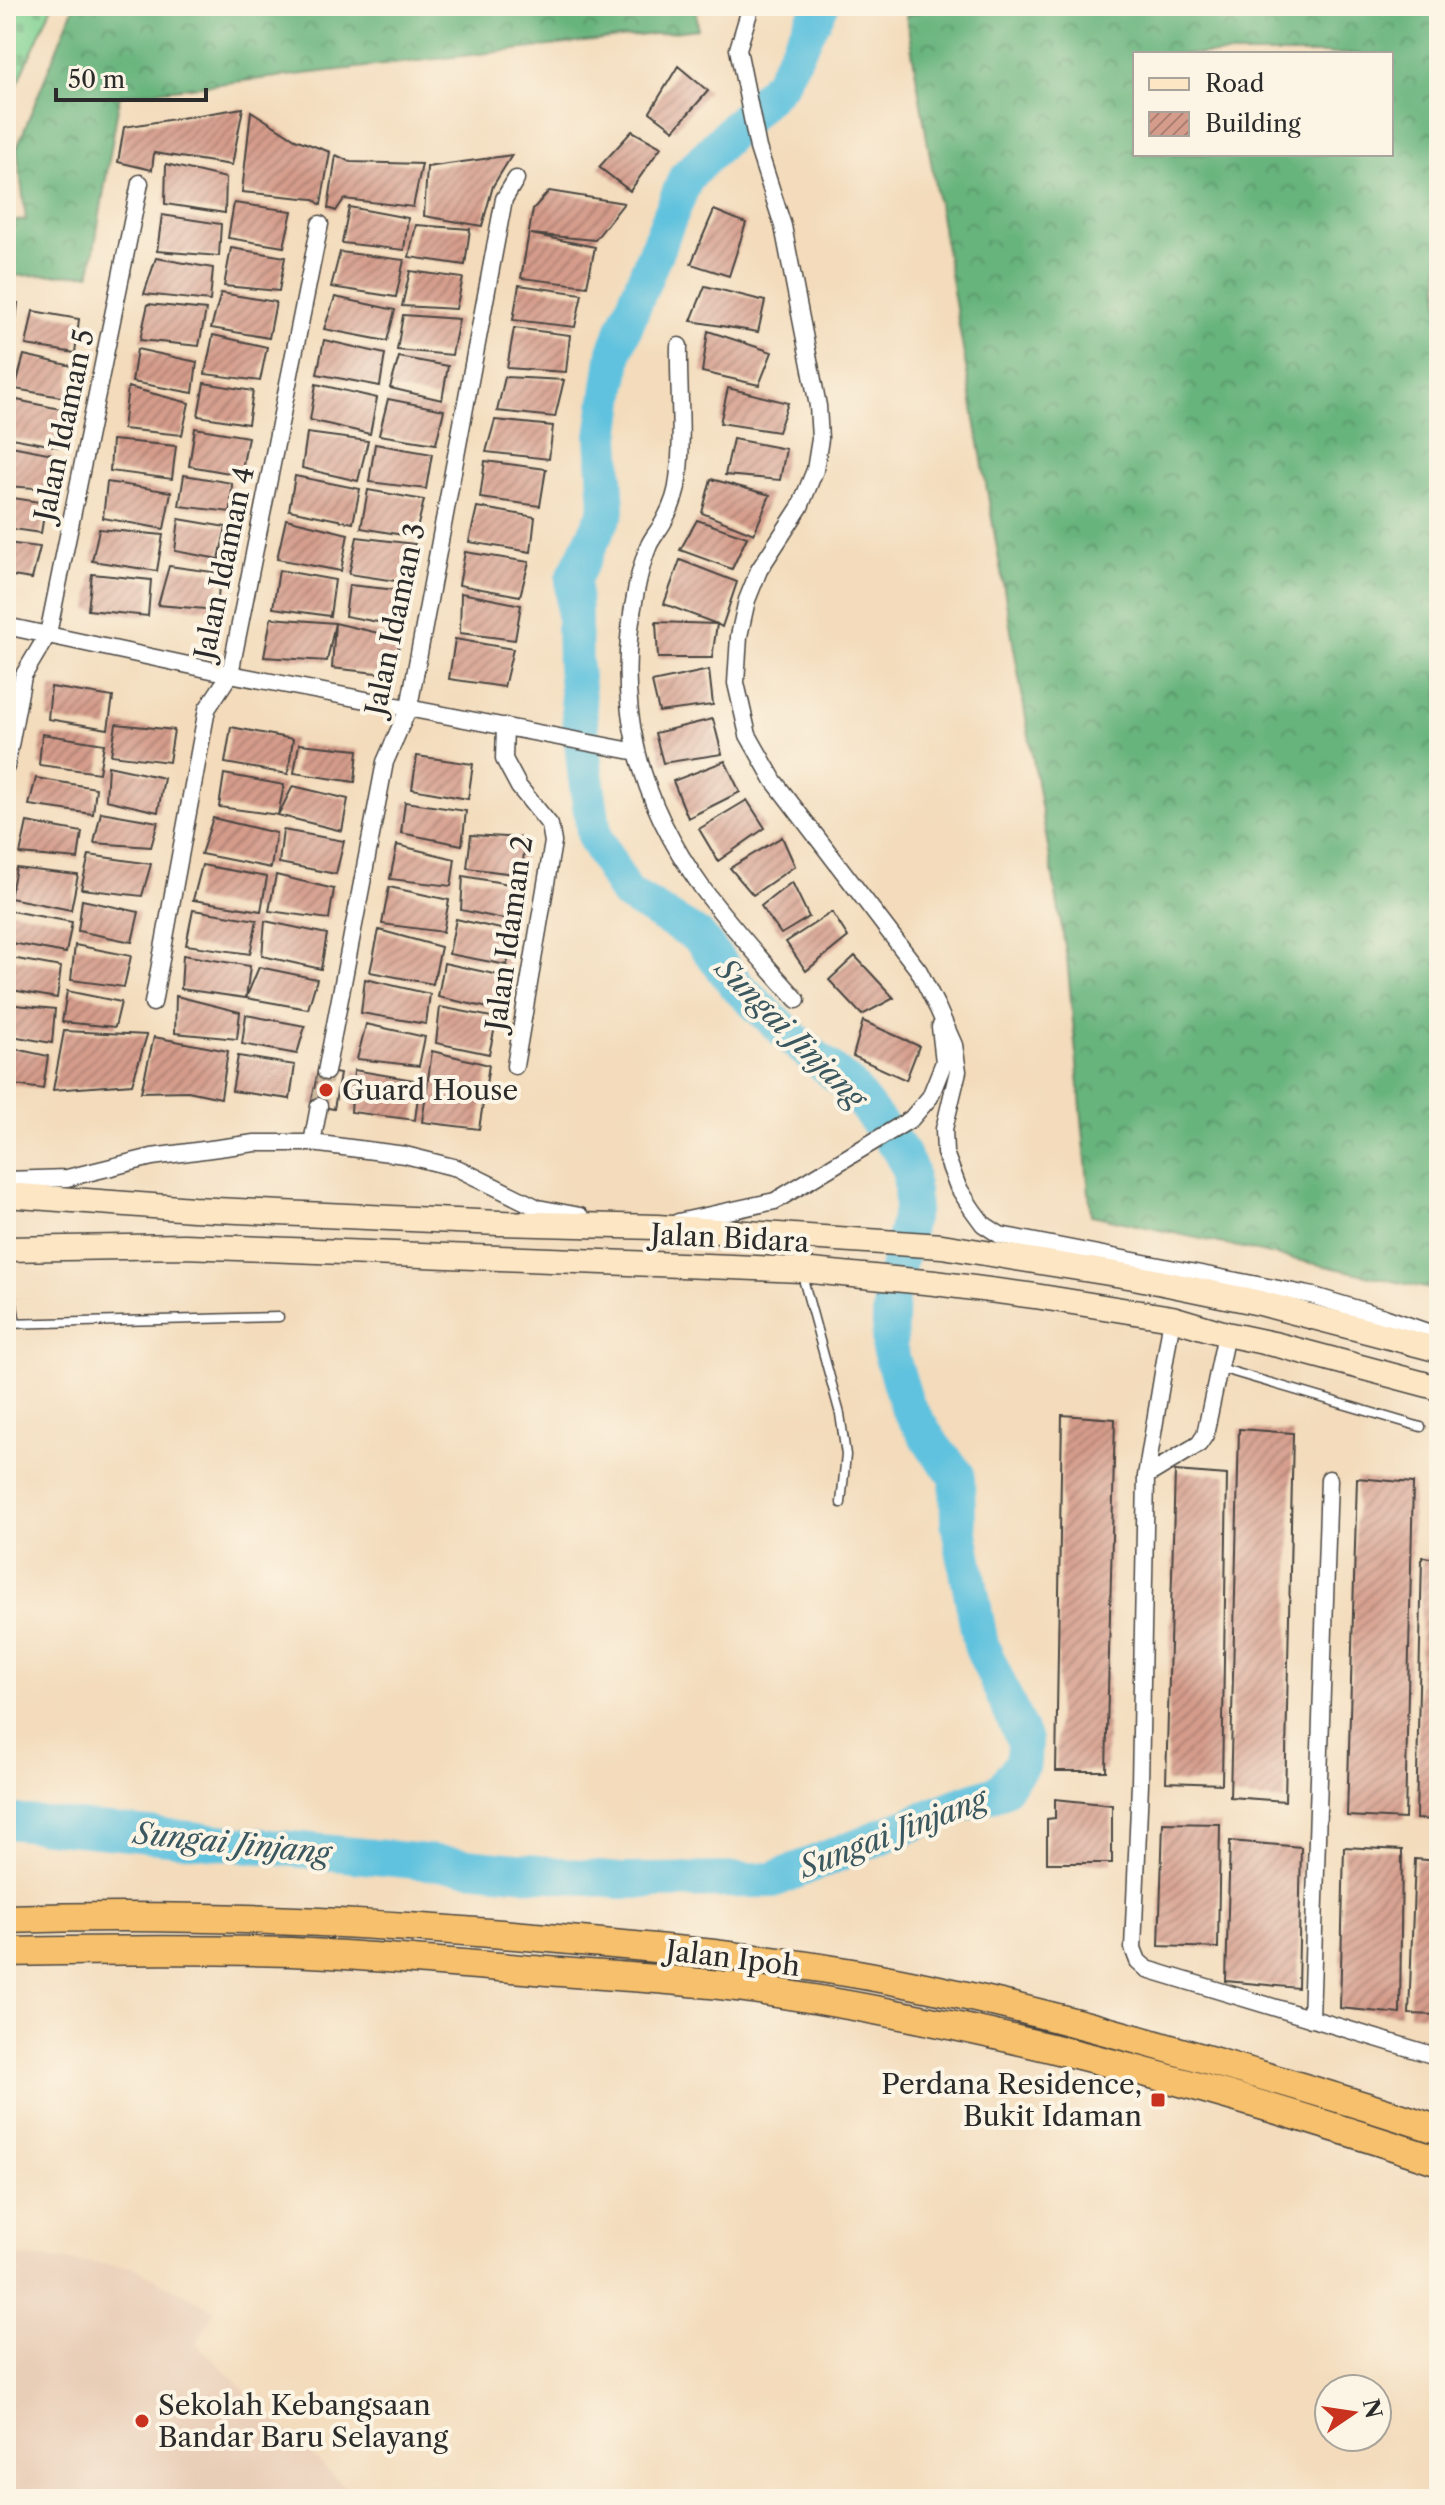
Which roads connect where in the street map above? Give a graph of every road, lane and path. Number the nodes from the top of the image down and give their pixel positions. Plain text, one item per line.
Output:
1 (751, 6) edge
2 (516, 179) dead end
3 (140, 183) dead end
4 (320, 224) dead end
5 (679, 346) dead end
6 (6, 626) edge
7 (48, 634) junction
8 (230, 674) junction
9 (409, 707) junction
10 (505, 726) junction
11 (637, 752) junction
12 (6, 767) edge
13 (797, 1000) dead end
14 (153, 1003) dead end
15 (938, 1009) junction
16 (515, 1066) dead end
17 (326, 1072) tunnel mouth
18 (319, 1106) tunnel mouth
19 (312, 1143) junction
20 (6, 1180) edge
21 (6, 1195) edge
22 (657, 1227) junction
23 (6, 1249) edge
24 (989, 1253) junction
25 (6, 1262) edge
26 (801, 1270) junction
27 (279, 1317) dead end
28 (1172, 1318) junction
29 (6, 1324) edge
30 (16, 1324) junction
31 (1226, 1334) junction
32 (1439, 1336) edge
33 (1439, 1350) edge
34 (1220, 1368) junction
35 (1439, 1388) edge
36 (1421, 1427) dead end
37 (1146, 1476) junction
38 (1329, 1479) dead end
39 (841, 1503) dead end
40 (6, 1919) edge
41 (6, 1952) edge
42 (1311, 2019) junction
43 (1439, 2057) edge
44 (1322, 2122) junction
45 (1437, 2129) edge
46 (1439, 2161) edge
47 (1439, 2180) edge

1 - 15 street
2 - 9 street, Jalan Idaman 3
3 - 7 street, Jalan Idaman 5
4 - 8 street, Jalan Idaman 4
5 - 11 street
6 - 7 street
7 - 8 street
7 - 12 street, Jalan Idaman 5
8 - 9 street
8 - 14 street, Jalan Idaman 4
9 - 10 street
9 - 17 street, Jalan Idaman 3
10 - 11 street
10 - 16 street, Jalan Idaman 2
11 - 13 street
15 - 22 street
15 - 32 street
18 - 19 street
19 - 20 street
19 - 22 street
21 - 22 main road, Jalan Bidara
22 - 24 main road, Jalan Bidara
23 - 26 main road, Jalan Bidara
24 - 31 main road
24 - 33 main road, Jalan Bidara
25 - 30 lane
26 - 28 main road, Jalan Bidara
26 - 39 lane
27 - 30 lane
28 - 31 main road, Jalan Bidara
28 - 37 street
29 - 30 lane
31 - 34 street
31 - 35 main road, Jalan Bidara
34 - 36 lane
34 - 37 street
37 - 42 street
38 - 42 street
40 - 45 highway, Jalan Ipoh
41 - 44 highway, Jalan Ipoh
42 - 43 street
44 - 46 highway, Jalan Ipoh
44 - 47 highway

